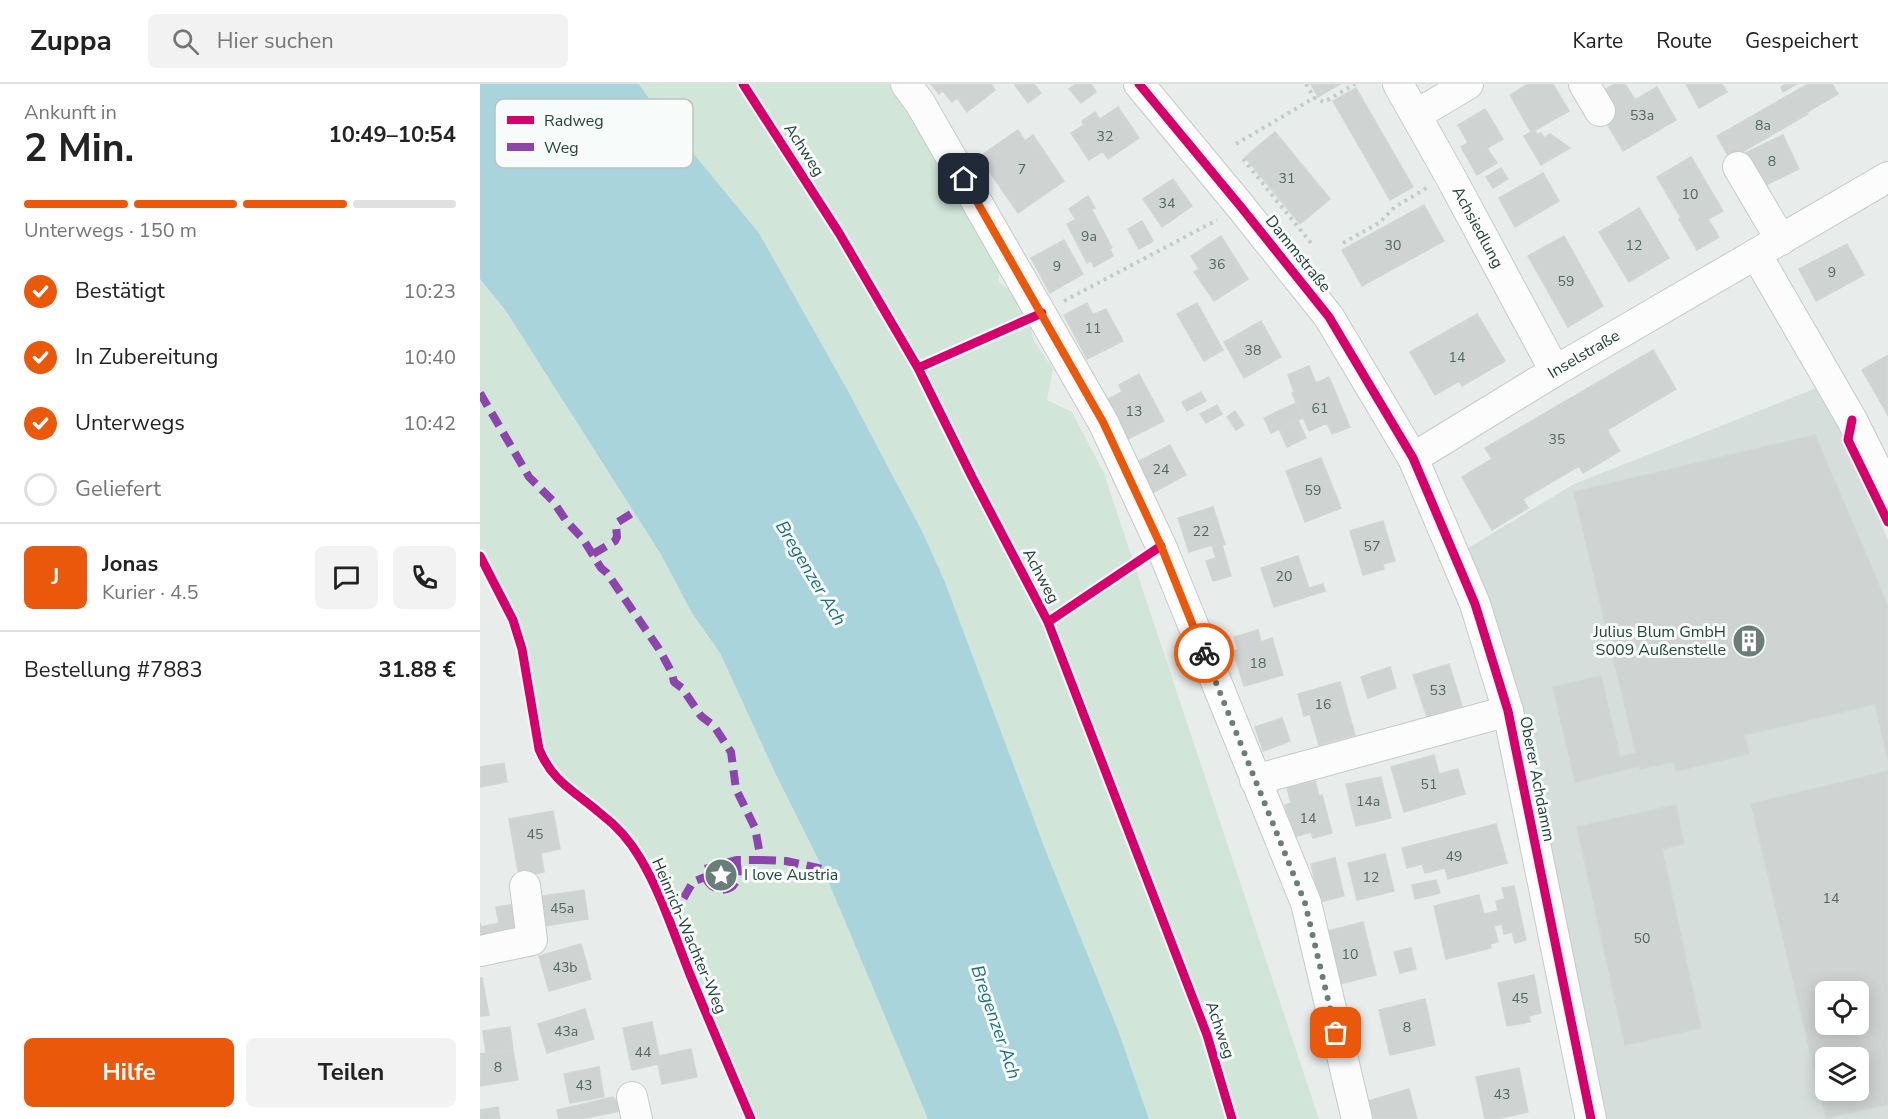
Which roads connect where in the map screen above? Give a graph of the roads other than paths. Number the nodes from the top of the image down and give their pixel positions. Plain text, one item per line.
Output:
1 (906, 84) edge
2 (1138, 84) edge
3 (1398, 84) edge
4 (1468, 84) edge
5 (1584, 84) edge
6 (1600, 111) dead end
7 (1416, 115) junction
8 (1738, 167) dead end
9 (1888, 177) edge
10 (1769, 247) junction
11 (1555, 371) junction
12 (1413, 458) junction
13 (1888, 492) edge
14 (1508, 711) junction
15 (1256, 780) junction
16 (525, 886) dead end
17 (480, 951) edge
18 (1357, 1119) edge
19 (1591, 1119) edge

1 - 15 street
2 - 12 street, Dammstraße
3 - 7 street, Achsiedlung
4 - 7 street
5 - 6 street
7 - 11 street, Achsiedlung
8 - 10 street
9 - 10 street, Inselstraße
10 - 11 street, Inselstraße
10 - 13 street
11 - 12 street, Inselstraße
12 - 14 street, Oberer Achdamm
14 - 15 street
14 - 19 street, Oberer Achdamm
15 - 18 street
16 - 17 street

